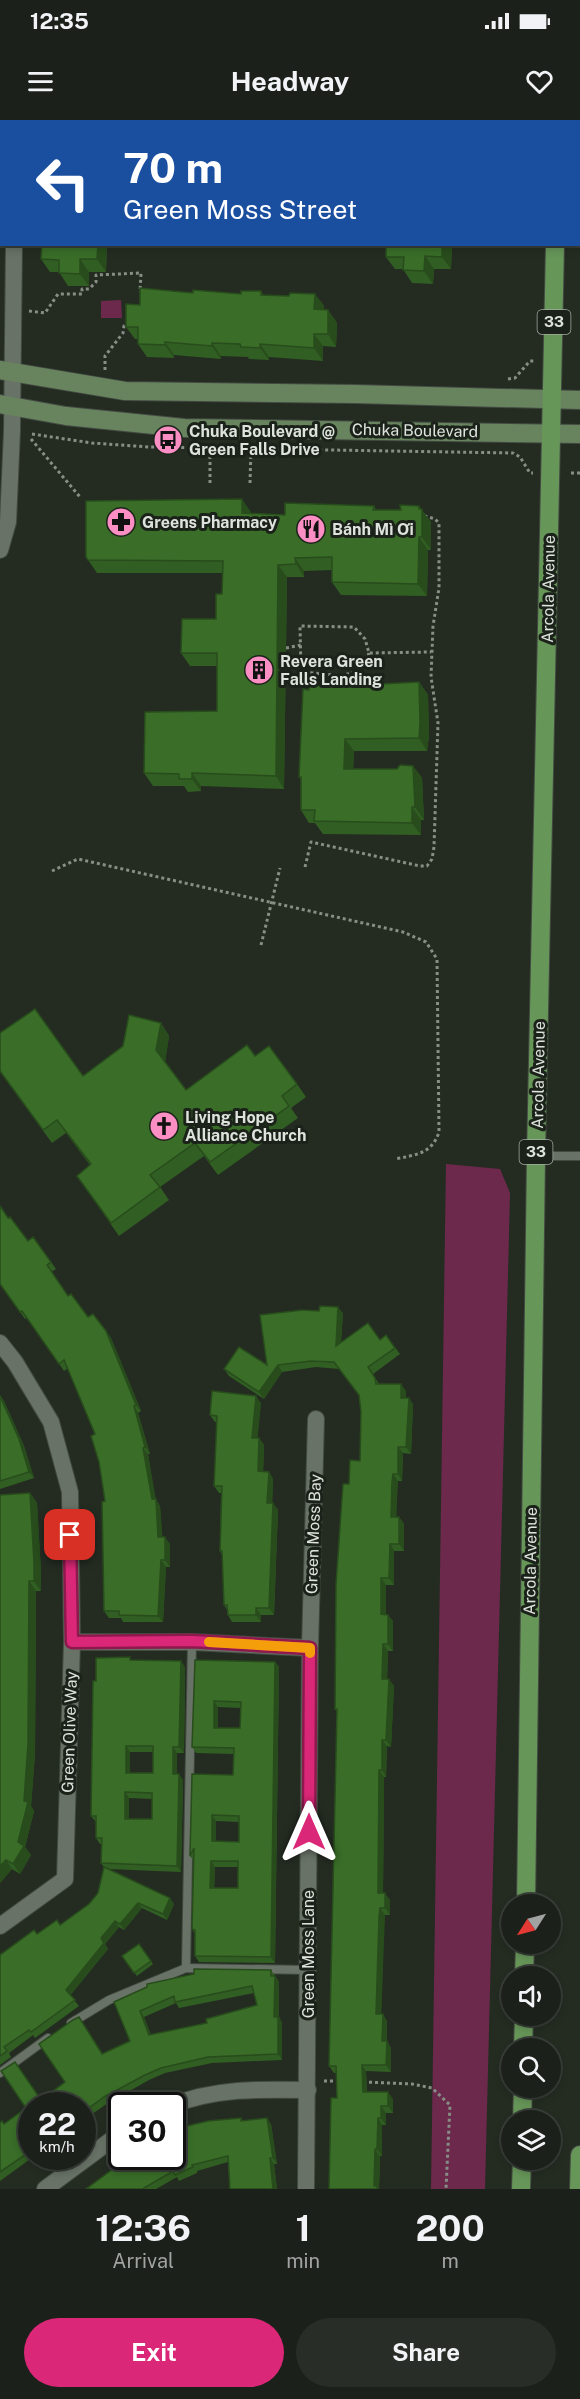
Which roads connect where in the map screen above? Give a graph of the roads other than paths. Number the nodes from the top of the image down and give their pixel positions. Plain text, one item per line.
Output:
1 (14, 246) edge
2 (555, 246) edge
3 (6, 371) edge
4 (552, 399) junction
5 (580, 400) edge
6 (6, 405) edge
7 (551, 433) junction
8 (580, 434) edge
9 (0, 550) edge
10 (536, 1155) junction
11 (580, 1156) edge
12 (0, 1343) edge
13 (316, 1419) dead end
14 (192, 1641) junction
15 (72, 1642) junction
16 (310, 1648) junction
17 (526, 1894) edge
18 (0, 1926) edge
19 (186, 1968) junction
20 (308, 1970) junction
21 (65, 2026) edge
22 (56, 2033) edge
23 (0, 2073) edge
24 (308, 2085) junction
25 (186, 2101) edge
26 (108, 2142) edge
27 (580, 2155) edge
28 (522, 2170) edge
29 (45, 2189) edge
30 (306, 2189) edge
31 (521, 2189) edge
32 (579, 2189) edge

1 - 3 street
2 - 4 main road, Arcola Avenue / 33
3 - 4 street
3 - 6 street
4 - 5 street
4 - 7 main road, Arcola Avenue / 33
6 - 7 street, Chuka Boulevard
6 - 9 street
7 - 8 street, Chuka Boulevard
7 - 10 main road, Arcola Avenue / 33
10 - 11 lane
10 - 17 main road, Arcola Avenue / 33
12 - 15 street, Green Olive Way
13 - 16 street, Green Moss Bay
14 - 15 street
14 - 16 street
14 - 19 lane
15 - 18 street, Green Olive Way
16 - 20 street, Green Moss Lane
19 - 20 lane
19 - 21 lane
20 - 24 street, Green Moss Lane
22 - 23 lane
24 - 25 street
24 - 30 street, Green Moss Lane
26 - 29 street
27 - 32 main road
28 - 31 main road

